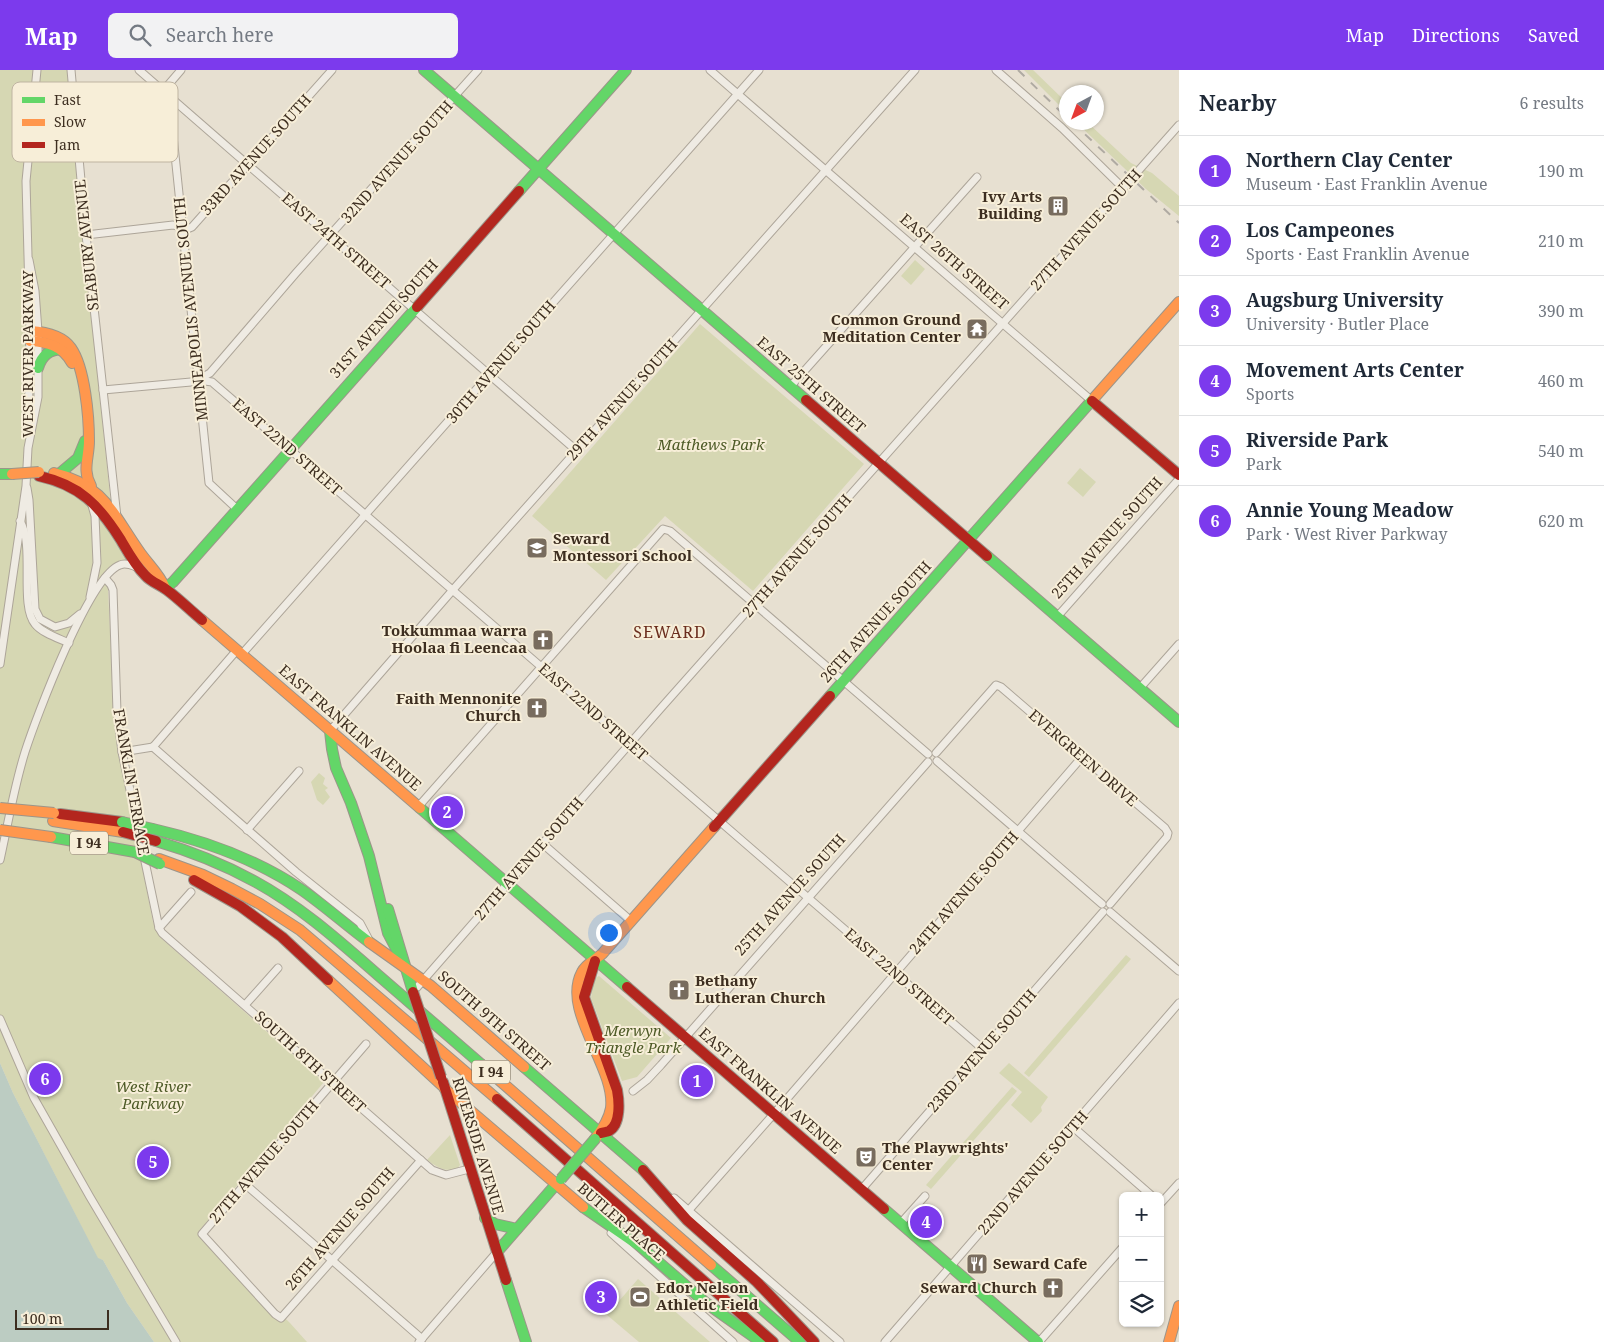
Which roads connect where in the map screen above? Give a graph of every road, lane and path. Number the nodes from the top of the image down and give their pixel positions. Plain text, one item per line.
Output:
1 (140, 70) edge
2 (181, 70) edge
3 (332, 70) edge
4 (424, 70) edge
5 (478, 70) edge
6 (626, 70) edge
7 (710, 70) edge
8 (759, 70) edge
9 (914, 70) edge
10 (996, 70) edge
11 (153, 82) edge
12 (171, 82) edge
13 (738, 94) junction
14 (455, 97) junction
15 (178, 104) edge
16 (1179, 125) edge
17 (28, 162) edge
18 (79, 162) edge
19 (176, 162) edge
20 (248, 165) junction
21 (537, 170) junction
22 (826, 170) junction
23 (977, 177) dead end
24 (1123, 188) junction
25 (182, 227) junction
26 (86, 235) junction
27 (613, 235) junction
28 (330, 236) junction
29 (914, 247) junction
30 (1179, 302) edge
31 (414, 309) junction
32 (702, 311) junction
33 (1002, 324) junction
34 (34, 336) junction
35 (62, 349) junction
36 (38, 368) junction
37 (488, 374) junction
38 (198, 380) junction
39 (790, 387) junction
40 (103, 394) junction
41 (1092, 401) junction
42 (28, 448) junction
43 (290, 449) junction
44 (577, 451) junction
45 (879, 463) junction
46 (0, 474) edge
47 (39, 474) junction
48 (60, 474) junction
49 (1179, 475) edge
50 (1179, 479) edge
51 (26, 486) junction
52 (91, 486) junction
53 (89, 498) junction
54 (237, 509) junction
55 (366, 515) junction
56 (20, 520) junction
57 (118, 520) junction
58 (968, 541) junction
59 (139, 568) junction
60 (105, 578) junction
61 (165, 588) junction
62 (452, 590) junction
63 (89, 600) junction
64 (754, 604) junction
65 (82, 612) junction
66 (1057, 617) junction
67 (68, 643) junction
68 (1179, 644) edge
69 (240, 652) junction
70 (0, 664) edge
71 (542, 667) junction
72 (844, 681) junction
73 (1140, 688) junction
74 (1179, 722) edge
75 (330, 731) junction
76 (630, 744) junction
77 (153, 747) junction
78 (122, 752) junction
79 (933, 756) junction
80 (1082, 757) junction
81 (299, 771) dead end
82 (418, 807) junction
83 (0, 808) edge
84 (0, 814) edge
85 (53, 817) junction
86 (719, 821) junction
87 (122, 827) junction
88 (0, 830) edge
89 (248, 830) junction
90 (1017, 831) junction
91 (1168, 833) joint
92 (543, 844) junction
93 (0, 860) edge
94 (160, 862) junction
95 (507, 884) junction
96 (191, 892) dead end
97 (807, 898) junction
98 (1106, 908) junction
99 (631, 921) junction
100 (159, 928) junction
101 (369, 942) junction
102 (595, 961) junction
103 (403, 963) junction
104 (278, 968) dead end
105 (1179, 971) edge
106 (895, 973) junction
107 (417, 987) junction
108 (1179, 1003) edge
109 (245, 1004) junction
110 (0, 1019) edge
111 (685, 1038) junction
112 (366, 1044) dead end
113 (984, 1050) junction
114 (333, 1083) junction
115 (445, 1088) junction
116 (633, 1091) dead end
117 (773, 1114) junction
118 (1073, 1127) junction
119 (598, 1136) junction
120 (421, 1160) junction
121 (469, 1169) junction
122 (643, 1170) junction
123 (558, 1182) junction
124 (1179, 1183) edge
125 (245, 1184) junction
126 (861, 1190) junction
127 (1147, 1192) edge
128 (925, 1196) dead end
129 (1164, 1199) edge
130 (583, 1207) junction
131 (689, 1210) junction
132 (486, 1218) junction
133 (900, 1224) junction
134 (517, 1228) junction
135 (1119, 1251) edge
136 (497, 1252) junction
137 (332, 1261) junction
138 (950, 1267) junction
139 (1179, 1306) edge
140 (281, 1318) joint
141 (420, 1340) edge
142 (731, 1341) edge
143 (176, 1342) edge
144 (526, 1342) edge
145 (761, 1342) edge
146 (774, 1342) edge
147 (800, 1342) edge
148 (814, 1342) edge
149 (840, 1342) edge
150 (885, 1342) edge
151 (1038, 1342) edge
152 (1169, 1342) edge

1 - 11 street, EAST 24TH STREET
2 - 12 street
3 - 20 street, 33RD AVENUE SOUTH
4 - 14 main road, EAST 25TH STREET
5 - 14 street, 32ND AVENUE SOUTH
6 - 21 main road, 31ST AVENUE SOUTH
7 - 13 street, EAST 26TH STREET
8 - 13 street, 30TH AVENUE SOUTH
9 - 22 street, 29TH AVENUE SOUTH
10 - 24 street
13 - 22 street, EAST 26TH STREET
13 - 27 street, 30TH AVENUE SOUTH
14 - 21 main road, EAST 25TH STREET
14 - 28 street, 32ND AVENUE SOUTH
15 - 20 street, EAST 24TH STREET
16 - 24 street, 27TH AVENUE SOUTH
17 - 34 street, WEST RIVER PARKWAY
18 - 26 street, SEABURY AVENUE
19 - 25 street, MINNEAPOLIS AVENUE SOUTH
20 - 25 street, 33RD AVENUE SOUTH
20 - 28 street, EAST 24TH STREET
21 - 27 main road, EAST 25TH STREET
21 - 31 main road, 31ST AVENUE SOUTH
22 - 29 street, EAST 26TH STREET
22 - 32 street, 29TH AVENUE SOUTH
23 - 29 street
24 - 33 street, 27TH AVENUE SOUTH
25 - 26 street, 33RD AVENUE SOUTH
25 - 38 street, MINNEAPOLIS AVENUE SOUTH
26 - 40 street, SEABURY AVENUE
27 - 32 main road, EAST 25TH STREET
27 - 37 street, 30TH AVENUE SOUTH
28 - 31 street, EAST 24TH STREET
28 - 38 street, 32ND AVENUE SOUTH
29 - 33 street, EAST 26TH STREET
29 - 39 street
30 - 41 main road, 26TH AVENUE SOUTH
31 - 37 street, EAST 24TH STREET
31 - 43 main road, 31ST AVENUE SOUTH
32 - 39 main road, EAST 25TH STREET
32 - 44 street, 29TH AVENUE SOUTH
33 - 41 street, EAST 26TH STREET
33 - 45 street, 27TH AVENUE SOUTH
34 - 35 main road
34 - 36 street, WEST RIVER PARKWAY
34 - 42 street, WEST RIVER PARKWAY
34 - 52 main road
35 - 36 main road
35 - 48 main road
36 - 42 street, WEST RIVER PARKWAY
37 - 44 street, EAST 24TH STREET
37 - 55 street, 30TH AVENUE SOUTH
38 - 40 street
38 - 43 street, EAST 22ND STREET
38 - 54 street, MINNEAPOLIS AVENUE SOUTH
39 - 45 main road, EAST 25TH STREET
40 - 57 street, SEABURY AVENUE
41 - 49 main road, EAST 26TH STREET
41 - 58 main road, 26TH AVENUE SOUTH
42 - 51 street, WEST RIVER PARKWAY
43 - 54 main road, 31ST AVENUE SOUTH
43 - 55 street, EAST 22ND STREET
44 - 62 street, 29TH AVENUE SOUTH
45 - 58 main road, EAST 25TH STREET
45 - 64 street, 27TH AVENUE SOUTH
46 - 47 main road, bridge
47 - 48 main road, EAST FRANKLIN AVENUE
47 - 53 main road, EAST FRANKLIN AVENUE
48 - 52 main road, EAST FRANKLIN AVENUE
50 - 66 street, 25TH AVENUE SOUTH
51 - 56 street, WEST RIVER PARKWAY
51 - 65 street
52 - 57 main road, EAST FRANKLIN AVENUE
53 - 59 main road, EAST FRANKLIN AVENUE
53 - 63 street
54 - 61 main road, 31ST AVENUE SOUTH
55 - 62 street, EAST 22ND STREET
55 - 69 street, 30TH AVENUE SOUTH
56 - 67 street
56 - 70 street, WEST RIVER PARKWAY
57 - 61 main road, EAST FRANKLIN AVENUE
58 - 66 main road, EAST 25TH STREET
58 - 72 main road, 26TH AVENUE SOUTH
59 - 60 street
59 - 61 main road, EAST FRANKLIN AVENUE
60 - 63 street
60 - 78 street, FRANKLIN TERRACE
61 - 69 main road, EAST FRANKLIN AVENUE
62 - 71 street, EAST 22ND STREET
62 - 75 street, 29TH AVENUE SOUTH
63 - 65 street
64 - 71 street
64 - 72 street
64 - 76 street, 27TH AVENUE SOUTH
65 - 67 street
66 - 73 main road, EAST 25TH STREET
67 - 93 street
68 - 73 street
69 - 75 main road, EAST FRANKLIN AVENUE
69 - 77 street, 30TH AVENUE SOUTH
71 - 76 street, EAST 22ND STREET
71 - 82 street
72 - 79 street
72 - 86 main road, 26TH AVENUE SOUTH
73 - 74 main road, EAST 25TH STREET
75 - 82 main road, EAST FRANKLIN AVENUE
75 - 103 main road, RIVERSIDE AVENUE
76 - 86 street, EAST 22ND STREET
76 - 92 street, 27TH AVENUE SOUTH
77 - 78 street
77 - 89 street, SOUTH 9TH STREET
78 - 100 street, FRANKLIN TERRACE
79 - 80 street, EVERGREEN DRIVE
79 - 90 street
79 - 97 street, 25TH AVENUE SOUTH
80 - 90 street, 24TH AVENUE SOUTH
80 - 91 street, EVERGREEN DRIVE
81 - 89 street
82 - 95 main road, EAST FRANKLIN AVENUE
83 - 85 main road, bridge
84 - 85 main road, I 94
85 - 87 main road, I 94
86 - 97 street, EAST 22ND STREET
86 - 99 main road, 26TH AVENUE SOUTH
87 - 101 main road, bridge
87 - 147 main road, I 94, bridge
88 - 94 main road, I 94, bridge
89 - 101 street, SOUTH 9TH STREET
90 - 98 street
90 - 106 street, 24TH AVENUE SOUTH
91 - 98 street, 23RD AVENUE SOUTH
92 - 95 street, 27TH AVENUE SOUTH
92 - 99 street
94 - 115 main road, BUTLER PLACE
94 - 146 main road, I 94
95 - 102 main road, EAST FRANKLIN AVENUE
95 - 107 street, 27TH AVENUE SOUTH
96 - 100 street
97 - 106 street, EAST 22ND STREET
97 - 111 street, 25TH AVENUE SOUTH
98 - 105 street
98 - 113 street, 23RD AVENUE SOUTH
99 - 102 main road, 26TH AVENUE SOUTH
100 - 109 street, SOUTH 8TH STREET
101 - 103 main road, SOUTH 9TH STREET
102 - 111 main road, EAST FRANKLIN AVENUE
102 - 119 main road, 26TH AVENUE SOUTH
103 - 107 main road, SOUTH 9TH STREET
103 - 107 main road, RIVERSIDE AVENUE
104 - 109 street
106 - 113 street, EAST 22ND STREET
106 - 117 street, 24TH AVENUE SOUTH
107 - 115 main road, RIVERSIDE AVENUE, bridge
107 - 119 main road, SOUTH 9TH STREET
108 - 118 street, 22ND AVENUE SOUTH
109 - 114 street, SOUTH 8TH STREET
110 - 143 street
111 - 116 street, 25TH AVENUE SOUTH
111 - 117 main road, EAST FRANKLIN AVENUE
112 - 114 street, 27TH AVENUE SOUTH
113 - 126 street, 23RD AVENUE SOUTH
114 - 120 street, SOUTH 8TH STREET
114 - 125 street, 27TH AVENUE SOUTH
115 - 121 main road, RIVERSIDE AVENUE
115 - 123 main road, BUTLER PLACE
117 - 126 main road, EAST FRANKLIN AVENUE
117 - 131 street, 24TH AVENUE SOUTH
118 - 127 street
118 - 138 street, 22ND AVENUE SOUTH
119 - 122 main road, SOUTH 9TH STREET
119 - 123 main road, bridge
120 - 121 street, SOUTH 8TH STREET
120 - 137 street, 26TH AVENUE SOUTH
121 - 132 main road, RIVERSIDE AVENUE
122 - 131 street, SOUTH 9TH STREET
122 - 148 main road
123 - 130 main road, BUTLER PLACE
123 - 134 main road
124 - 129 street
125 - 137 street
125 - 140 street, 27TH AVENUE SOUTH
126 - 133 main road, EAST FRANKLIN AVENUE
128 - 133 street
130 - 142 street, BUTLER PLACE
130 - 145 main road
131 - 149 street, SOUTH 9TH STREET
132 - 134 main road
132 - 136 main road, RIVERSIDE AVENUE
133 - 138 main road, EAST FRANKLIN AVENUE
134 - 136 main road
135 - 151 street
136 - 141 street
136 - 144 main road, RIVERSIDE AVENUE
137 - 140 street, 26TH AVENUE SOUTH
137 - 141 street
138 - 150 street, 22ND AVENUE SOUTH
138 - 151 main road, EAST FRANKLIN AVENUE
139 - 152 main road

